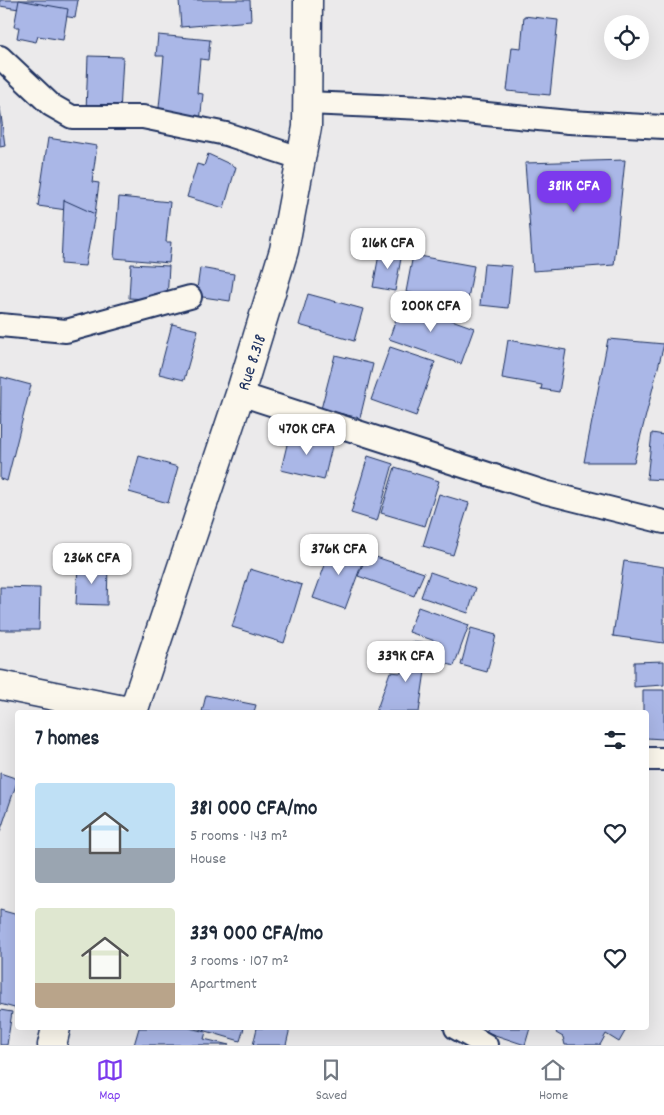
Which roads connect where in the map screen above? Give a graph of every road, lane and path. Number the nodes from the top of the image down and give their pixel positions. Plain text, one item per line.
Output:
1 (308, 0) edge
2 (0, 57) edge
3 (307, 104) junction
4 (664, 127) edge
5 (300, 158) junction
6 (190, 297) dead end
7 (0, 325) edge
8 (240, 394) junction
9 (664, 522) edge
10 (0, 685) edge
11 (123, 710) edge
12 (134, 710) edge
13 (649, 759) edge
14 (664, 759) edge
15 (56, 1030) edge
16 (460, 1030) edge
17 (52, 1045) edge
18 (486, 1045) edge

1 - 3 main road, Rue 8.318
2 - 5 street
3 - 4 street
3 - 5 main road, Rue 8.318
5 - 8 main road, Rue 8.318
6 - 7 street
8 - 9 street
8 - 12 main road, Rue 8.318
10 - 11 main road
13 - 14 street
15 - 17 main road
16 - 18 street

